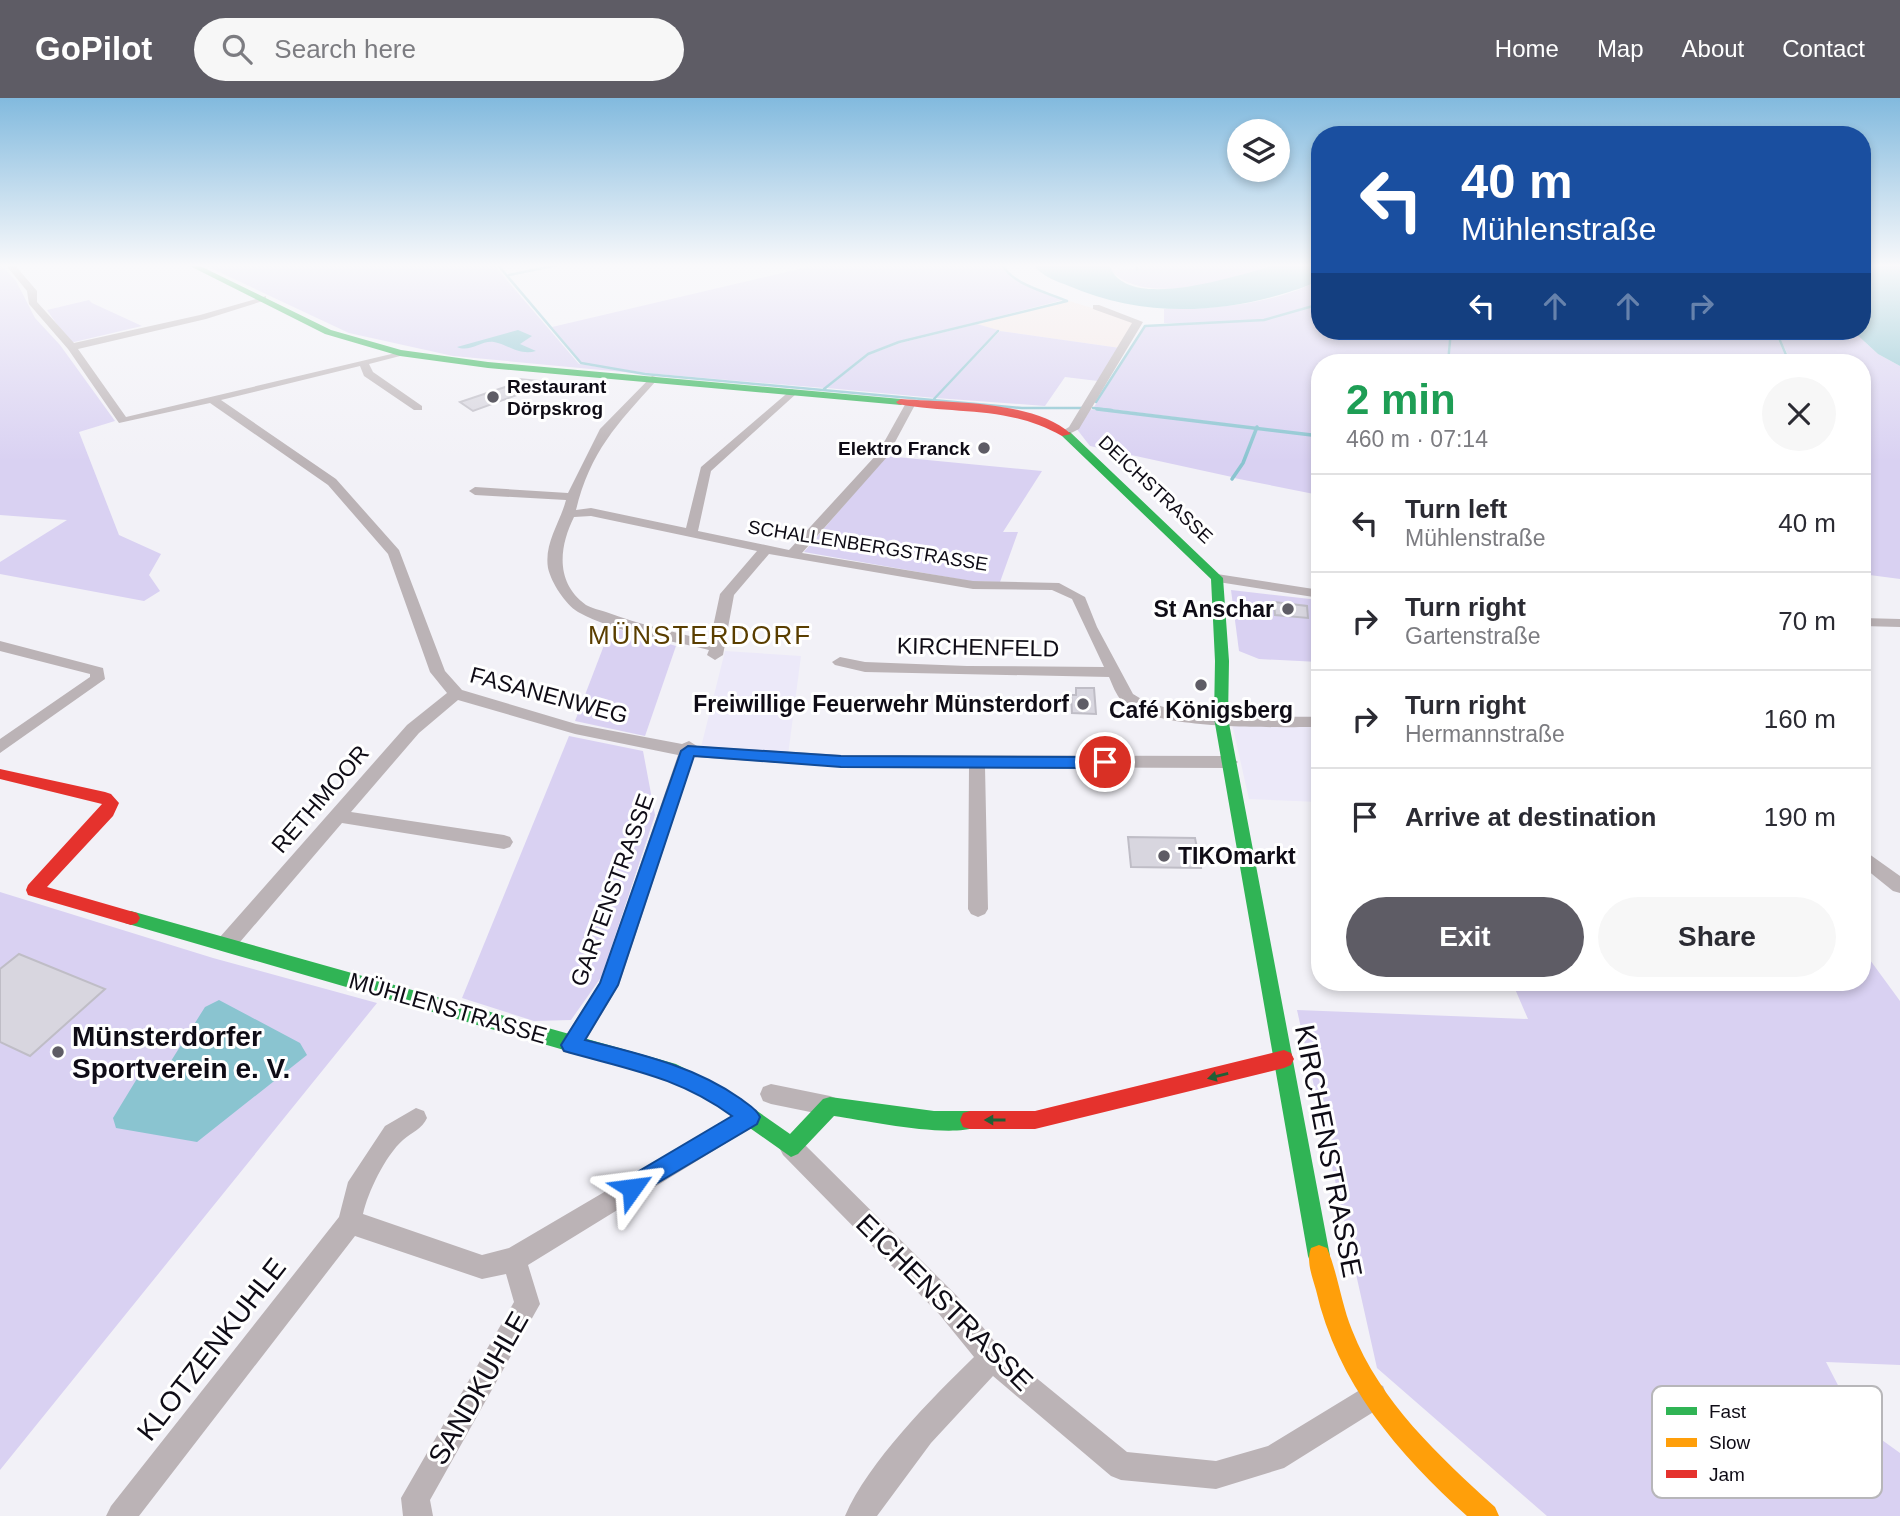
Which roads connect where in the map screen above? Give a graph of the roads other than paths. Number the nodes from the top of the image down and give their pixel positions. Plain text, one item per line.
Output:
1 (57, 330) edge
2 (145, 330) edge
3 (325, 330) edge
4 (1133, 330) edge
5 (72, 347) junction
6 (400, 353) junction
7 (363, 364) junction
8 (652, 379) junction
9 (792, 392) junction
10 (213, 400) junction
11 (911, 403) junction
12 (418, 408) dead end
13 (1065, 433) junction
14 (475, 491) dead end
15 (573, 497) junction
16 (569, 514) junction
17 (691, 535) junction
18 (765, 550) junction
19 (792, 555) junction
20 (1217, 578) junction
21 (1311, 593) edge
22 (1871, 622) edge
23 (1900, 623) edge
24 (0, 646) edge
25 (840, 662) dead end
26 (1115, 672) junction
27 (456, 694) junction
28 (1221, 718) junction
29 (1311, 722) edge
30 (0, 747) edge
31 (689, 749) junction
32 (977, 762) junction
33 (1230, 762) junction
34 (0, 774) edge
35 (338, 816) junction
36 (504, 842) dead end
37 (1871, 863) edge
38 (1900, 886) edge
39 (978, 909) dead end
40 (227, 943) junction
41 (571, 1045) junction
42 (1284, 1059) junction
43 (771, 1094) dead end
44 (830, 1106) junction
45 (750, 1117) junction
46 (416, 1118) dead end
47 (791, 1147) junction
48 (350, 1222) junction
49 (514, 1259) junction
50 (992, 1358) junction
51 (1373, 1396) junction
52 (121, 1516) edge
53 (418, 1516) edge
54 (860, 1516) edge
55 (1486, 1516) edge

1 - 5 street
2 - 5 street
3 - 6 street, DEICHSTRASSE
4 - 13 street
5 - 10 street
6 - 7 street
6 - 8 street, DEICHSTRASSE
7 - 10 street
7 - 12 street
8 - 9 street, DEICHSTRASSE
8 - 15 street
9 - 11 street, DEICHSTRASSE
9 - 17 street
10 - 27 street, FASANENWEG
11 - 13 street, DEICHSTRASSE
11 - 19 street
13 - 20 street, DEICHSTRASSE
14 - 15 street
15 - 16 street
16 - 17 street, SCHALLENBERGSTRASSE
16 - 18 street
17 - 18 street, SCHALLENBERGSTRASSE
18 - 19 street, SCHALLENBERGSTRASSE
19 - 26 street, SCHALLENBERGSTRASSE
20 - 21 street
20 - 28 street, KIRCHENSTRASSE
22 - 23 street
24 - 30 street
25 - 26 street, KIRCHENFELD
26 - 28 street, SCHALLENBERGSTRASSE
27 - 31 street, FASANENWEG
27 - 35 street, RETHMOOR
28 - 29 street, SCHALLENBERGSTRASSE
28 - 33 street, KIRCHENSTRASSE
31 - 32 street, FASANENWEG
31 - 41 street, GARTENSTRASSE
32 - 33 street, FASANENWEG
32 - 39 street
33 - 42 street, KIRCHENSTRASSE
34 - 40 street, MÜHLENSTRASSE
35 - 36 street
35 - 40 street, RETHMOOR
37 - 38 street
40 - 41 street, MÜHLENSTRASSE
41 - 45 street, MÜHLENSTRASSE
42 -> 44 street
42 - 51 street, KIRCHENSTRASSE
43 - 44 street
44 - 47 street
45 - 47 street, MÜHLENSTRASSE
45 - 49 street
46 - 48 street, KLOTZENKUHLE
47 - 50 street, EICHENSTRASSE
48 - 49 street
48 - 52 street, KLOTZENKUHLE
49 - 53 street, SANDKUHLE
50 - 51 street, EICHENSTRASSE
50 - 54 street
51 - 55 street, KIRCHENSTRASSE

